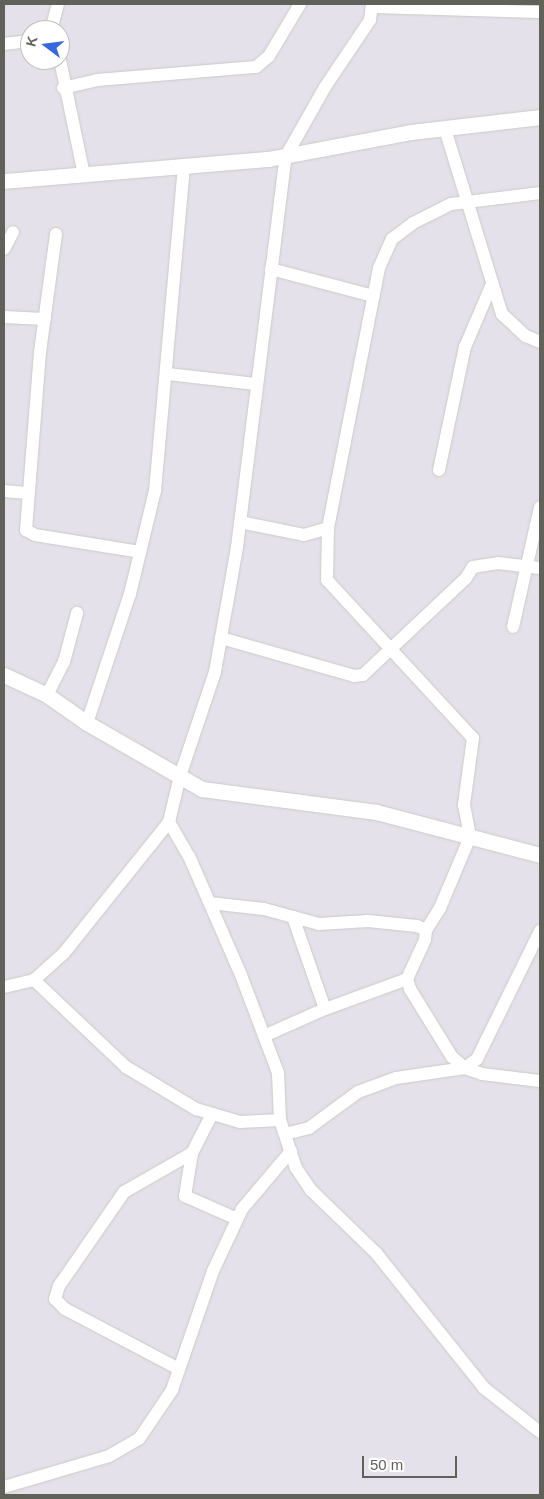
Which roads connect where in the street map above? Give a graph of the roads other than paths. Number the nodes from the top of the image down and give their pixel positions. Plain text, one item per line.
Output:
1 (58, 4) edge
2 (300, 4) edge
3 (372, 5) edge
4 (540, 12) edge
5 (54, 20) edge
6 (20, 42) edge
7 (4, 44) edge
8 (61, 70) edge
9 (63, 88) junction
10 (540, 117) edge
11 (445, 128) junction
12 (286, 156) junction
13 (184, 167) junction
14 (84, 175) junction
15 (4, 181) edge
16 (540, 193) edge
17 (465, 202) junction
18 (13, 232) dead end
19 (56, 234) dead end
20 (4, 249) edge
21 (271, 269) junction
22 (492, 284) junction
23 (373, 296) junction
24 (4, 317) edge
25 (44, 319) junction
26 (540, 342) edge
27 (167, 374) junction
28 (256, 384) junction
29 (439, 470) dead end
30 (4, 491) edge
31 (27, 492) junction
32 (540, 507) edge
33 (240, 522) junction
34 (328, 528) junction
35 (140, 552) junction
36 (527, 566) junction
37 (540, 568) edge
38 (77, 613) dead end
39 (512, 627) dead end
40 (221, 638) junction
41 (391, 650) junction
42 (4, 675) edge
43 (47, 695) junction
44 (87, 723) junction
45 (180, 776) junction
46 (169, 822) junction
47 (470, 837) junction
48 (540, 856) edge
49 (210, 904) junction
50 (293, 917) junction
51 (426, 930) junction
52 (540, 931) edge
53 (535, 953) edge
54 (407, 979) junction
55 (34, 980) junction
56 (4, 987) edge
57 (325, 1008) junction
58 (264, 1036) junction
59 (465, 1068) junction
60 (540, 1081) edge
61 (212, 1114) junction
62 (280, 1120) junction
63 (285, 1134) junction
64 (291, 1151) junction
65 (192, 1153) junction
66 (237, 1219) junction
67 (179, 1369) junction
68 (540, 1432) edge
69 (4, 1487) edge

1 - 5 street
2 - 9 street
3 - 4 street
3 - 12 street
6 - 7 street
8 - 9 street
9 - 14 street
10 - 11 street
11 - 12 street
11 - 17 street
12 - 13 street
12 - 21 street
13 - 14 street
13 - 27 street
14 - 15 street
16 - 17 street
17 - 22 street
17 - 23 street
18 - 20 street
19 - 25 street
21 - 23 street
21 - 28 street
22 - 26 street
22 - 29 street
23 - 34 street
24 - 25 street
25 - 31 street
27 - 28 street
27 - 35 street
28 - 33 street
30 - 31 street
31 - 35 street
32 - 36 street
33 - 34 street
33 - 40 street
34 - 41 street
35 - 44 street
36 - 37 street
36 - 39 street
36 - 41 street
38 - 43 street
40 - 41 street
40 - 45 street
41 - 47 street
42 - 43 street
43 - 44 street
44 - 45 street
45 - 46 street
45 - 47 street
46 - 49 street
46 - 55 street
47 - 48 street
47 - 51 street
49 - 50 street
49 - 58 street
50 - 51 street
50 - 57 street
51 - 54 street
52 - 53 street
53 - 59 street
54 - 57 street
54 - 59 street
55 - 56 street
55 - 61 street
57 - 58 street
58 - 62 street
59 - 60 street
59 - 63 street
61 - 62 street
61 - 65 street
62 - 63 street
63 - 64 street
64 - 66 street
64 - 68 street
65 - 66 street
65 - 67 street
66 - 67 street
67 - 69 street

